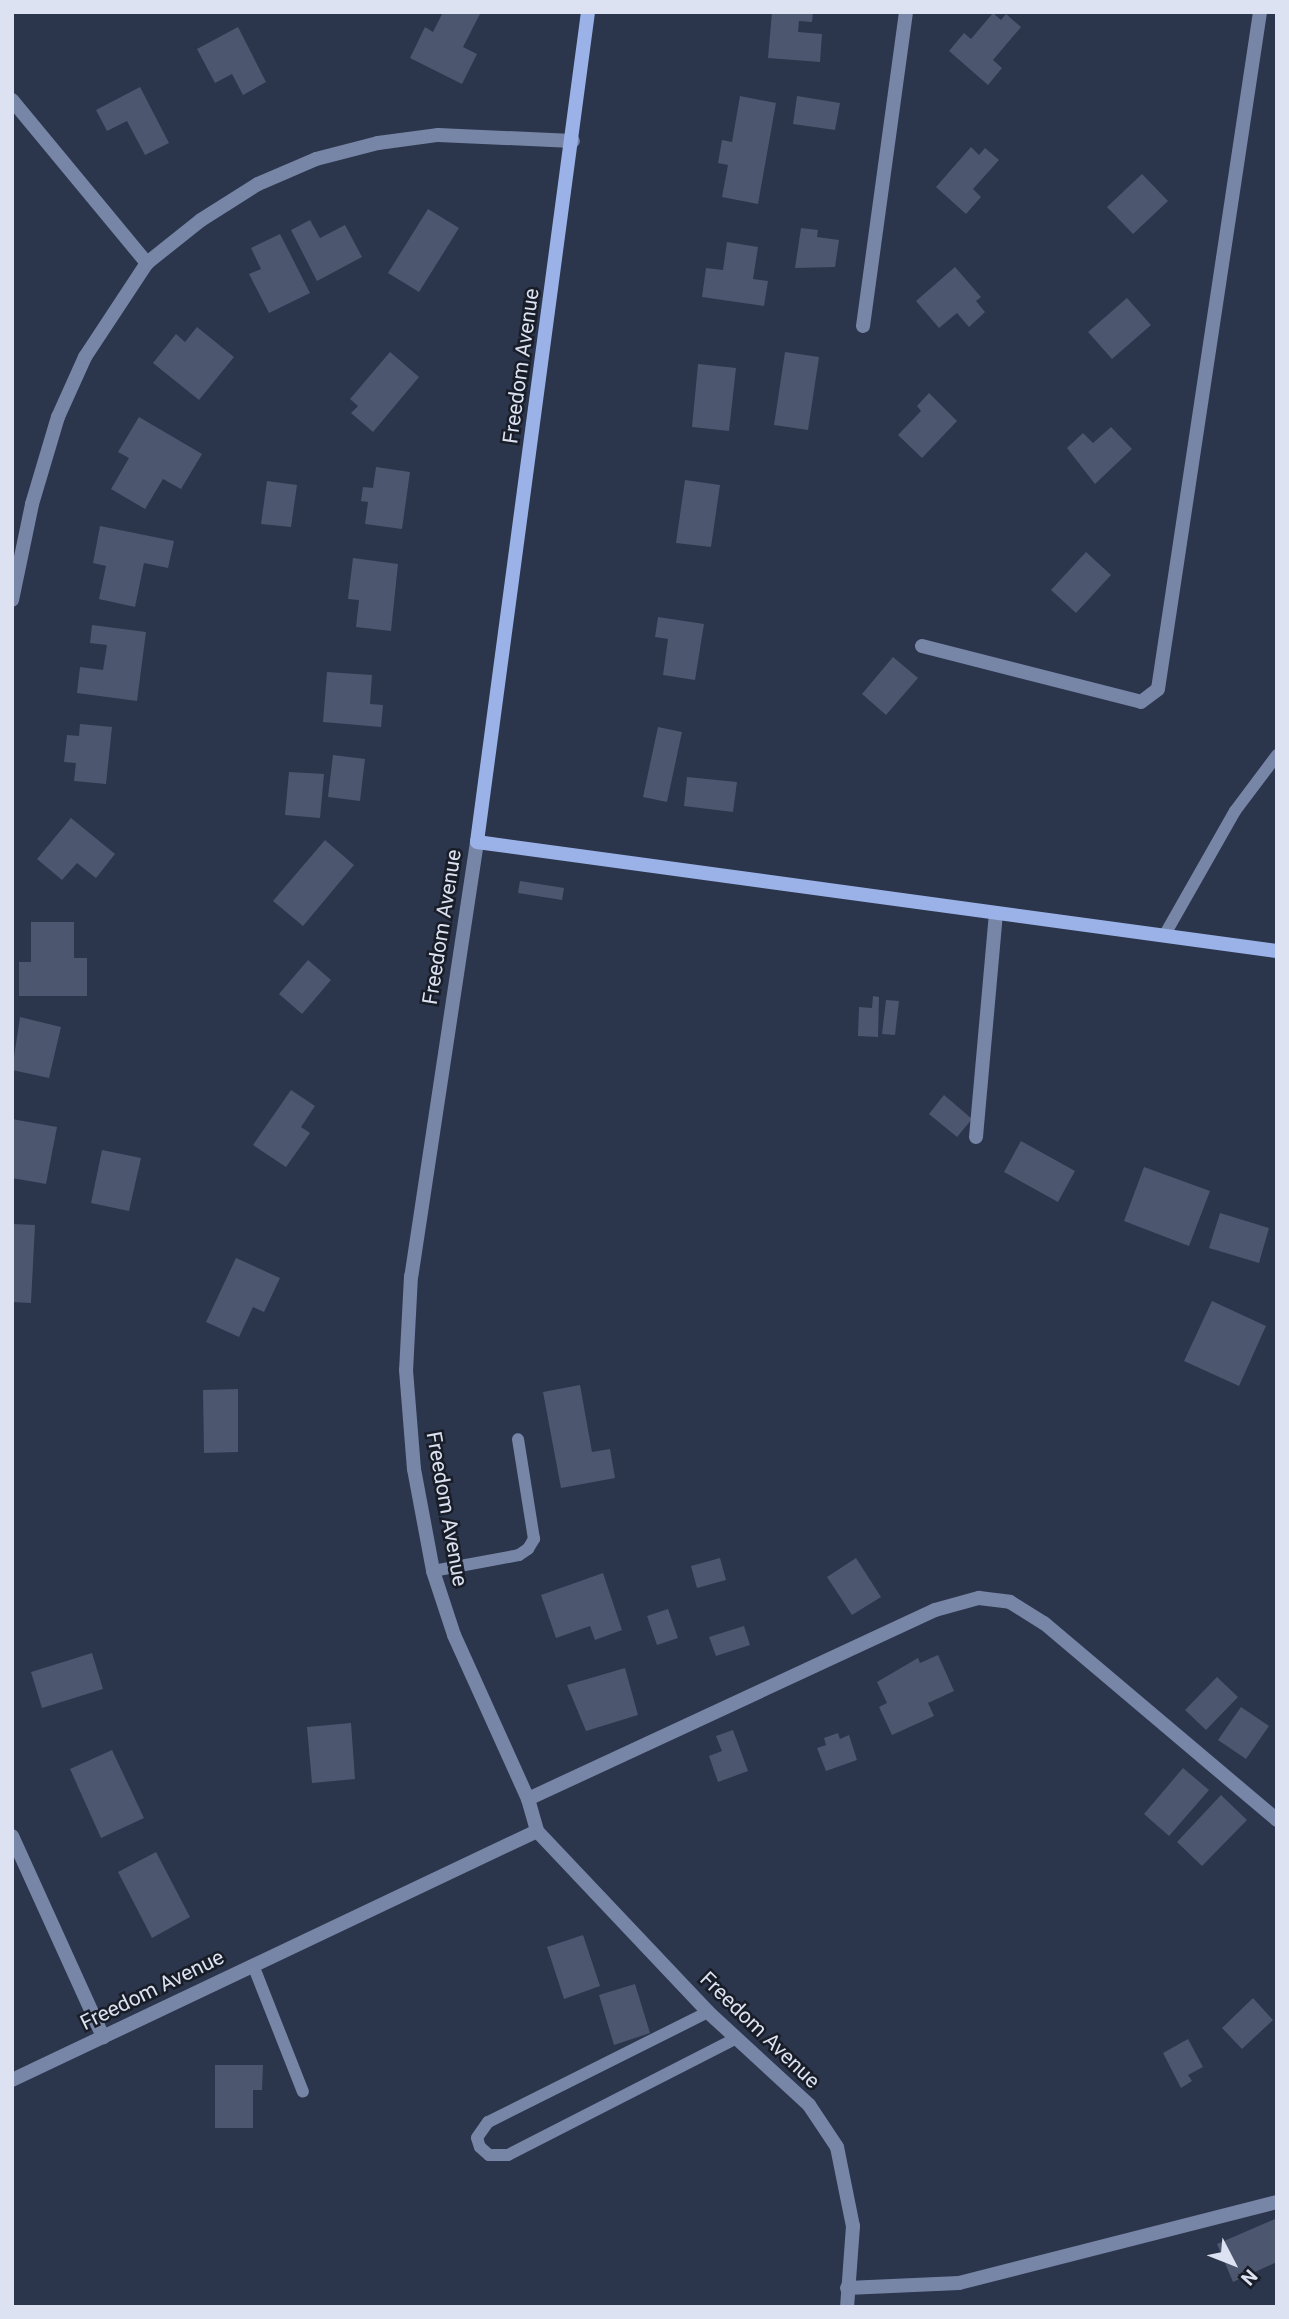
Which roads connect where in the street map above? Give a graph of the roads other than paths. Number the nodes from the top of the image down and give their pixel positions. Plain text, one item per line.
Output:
1 (589, 12) edge
2 (906, 12) edge
3 (1260, 12) edge
4 (12, 100) edge
5 (573, 141) junction
6 (147, 263) junction
7 (863, 326) dead end
8 (12, 600) edge
9 (922, 646) dead end
10 (1277, 755) edge
11 (477, 842) junction
12 (996, 913) junction
13 (1164, 936) junction
14 (1277, 951) edge
15 (976, 1137) dead end
16 (518, 1438) dead end
17 (433, 1571) junction
18 (528, 1799) junction
19 (1277, 1820) edge
20 (537, 1831) junction
21 (12, 1836) edge
22 (253, 1965) junction
23 (708, 2012) junction
24 (103, 2037) junction
25 (735, 2039) junction
26 (12, 2080) edge
27 (303, 2092) dead end
28 (1277, 2202) edge
29 (847, 2288) junction
30 (847, 2307) edge

1 - 5 main road, Freedom Avenue
2 - 7 street
3 - 9 street
4 - 6 street
5 - 6 street
5 - 11 main road, Freedom Avenue
6 - 8 street
10 - 13 lane
11 - 12 main road
11 - 17 street, Freedom Avenue
12 - 13 main road
12 - 15 street
13 - 14 main road
16 - 17 lane
17 - 18 street, Freedom Avenue
18 - 19 street
18 - 20 street, Freedom Avenue
20 - 22 street, Freedom Avenue
20 - 23 street, Freedom Avenue
21 - 24 street
22 - 24 street, Freedom Avenue
22 - 27 lane
23 - 25 street, Freedom Avenue
23 - 25 lane
24 - 26 street, Freedom Avenue
25 - 29 street, Freedom Avenue
28 - 29 street
29 - 30 street, Freedom Avenue

